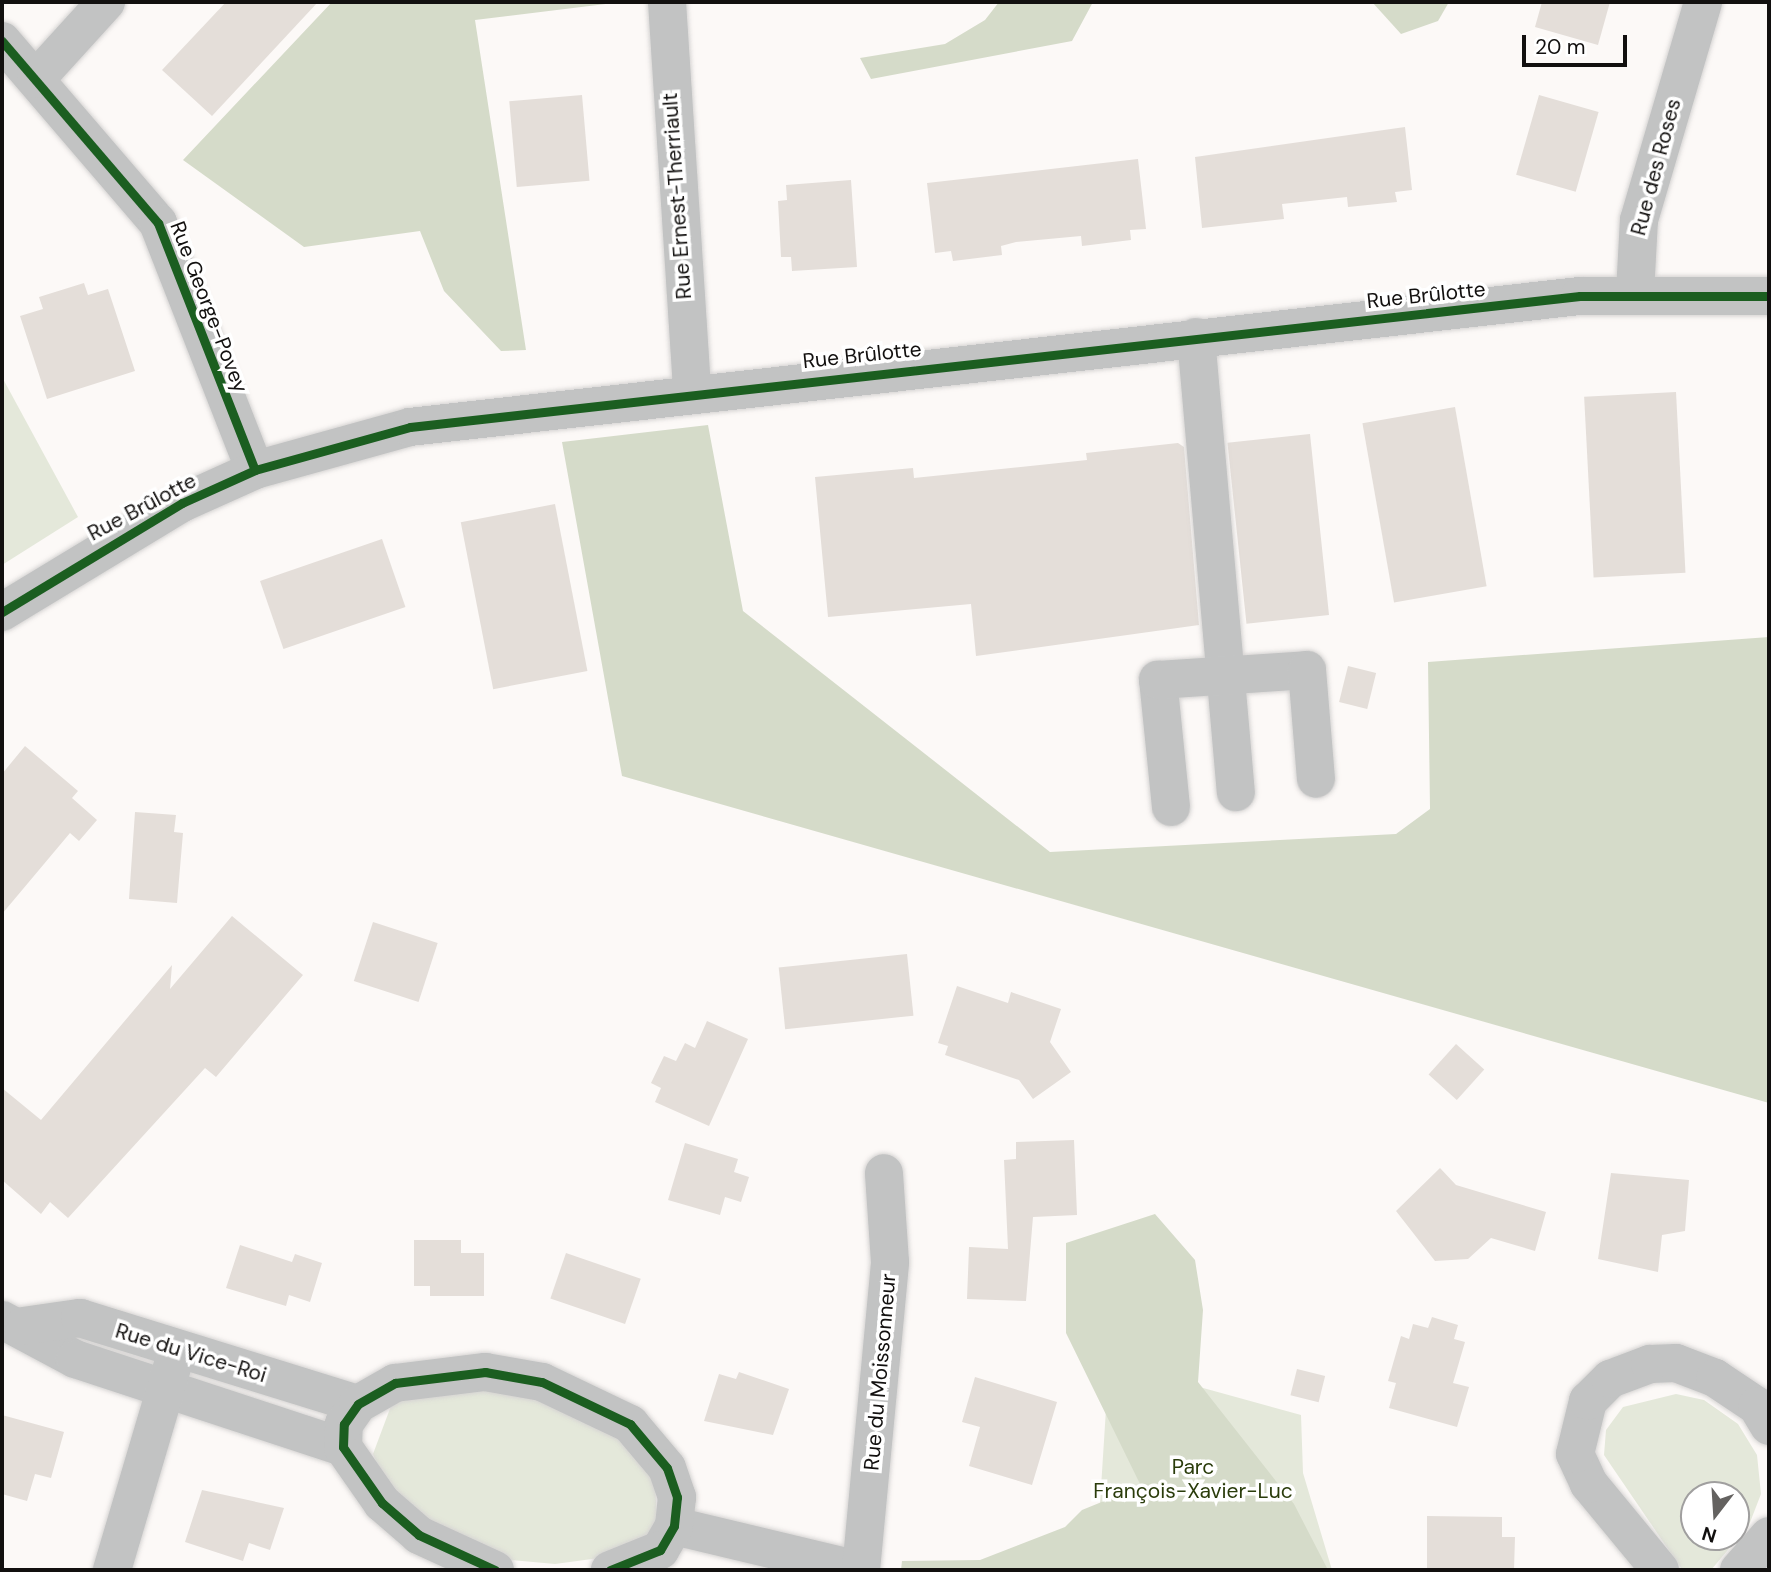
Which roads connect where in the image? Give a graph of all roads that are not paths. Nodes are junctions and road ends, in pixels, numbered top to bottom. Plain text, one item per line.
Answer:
1 (106, 2) edge
2 (667, 2) edge
3 (1703, 2) edge
4 (2, 41) edge
5 (36, 79) junction
6 (1634, 293) junction
7 (1769, 296) edge
8 (1196, 337) junction
9 (692, 391) junction
10 (255, 470) junction
11 (2, 612) edge
12 (1227, 676) junction
13 (1316, 779) dead end
14 (1236, 792) dead end
15 (1171, 807) dead end
16 (884, 1173) dead end
17 (12, 1323) edge
18 (178, 1349) junction
19 (166, 1389) junction
20 (358, 1404) junction
21 (1769, 1426) edge
22 (343, 1447) junction
23 (674, 1526) junction
24 (1769, 1536) edge
25 (112, 1570) edge
26 (495, 1570) edge
27 (610, 1570) edge
28 (860, 1570) edge
29 (1660, 1570) edge
30 (1739, 1570) edge

1 - 5 street
2 - 9 street, Rue Ernest-Therriault
3 - 6 street, Rue des Roses
4 - 5 street, Rue George-Povey
5 - 10 street, Rue George-Povey
6 - 7 street, Rue Brûlotte
6 - 8 street, Rue Brûlotte
8 - 9 street, Rue Brûlotte
8 - 12 street
9 - 10 street, Rue Brûlotte
10 - 11 street, Rue Brûlotte
12 - 13 street
12 - 14 street
12 - 15 street
16 - 28 street, Rue du Moissonneur
17 - 18 street, Rue du Vice-Roi
17 - 19 street, Rue du Vice-Roi
18 - 19 street
18 - 20 street, Rue du Vice-Roi
19 - 22 street, Rue du Vice-Roi
19 - 25 street
20 - 22 street
20 - 23 street
21 - 29 street
22 - 26 street
23 - 27 street
23 - 28 street
24 - 30 street

